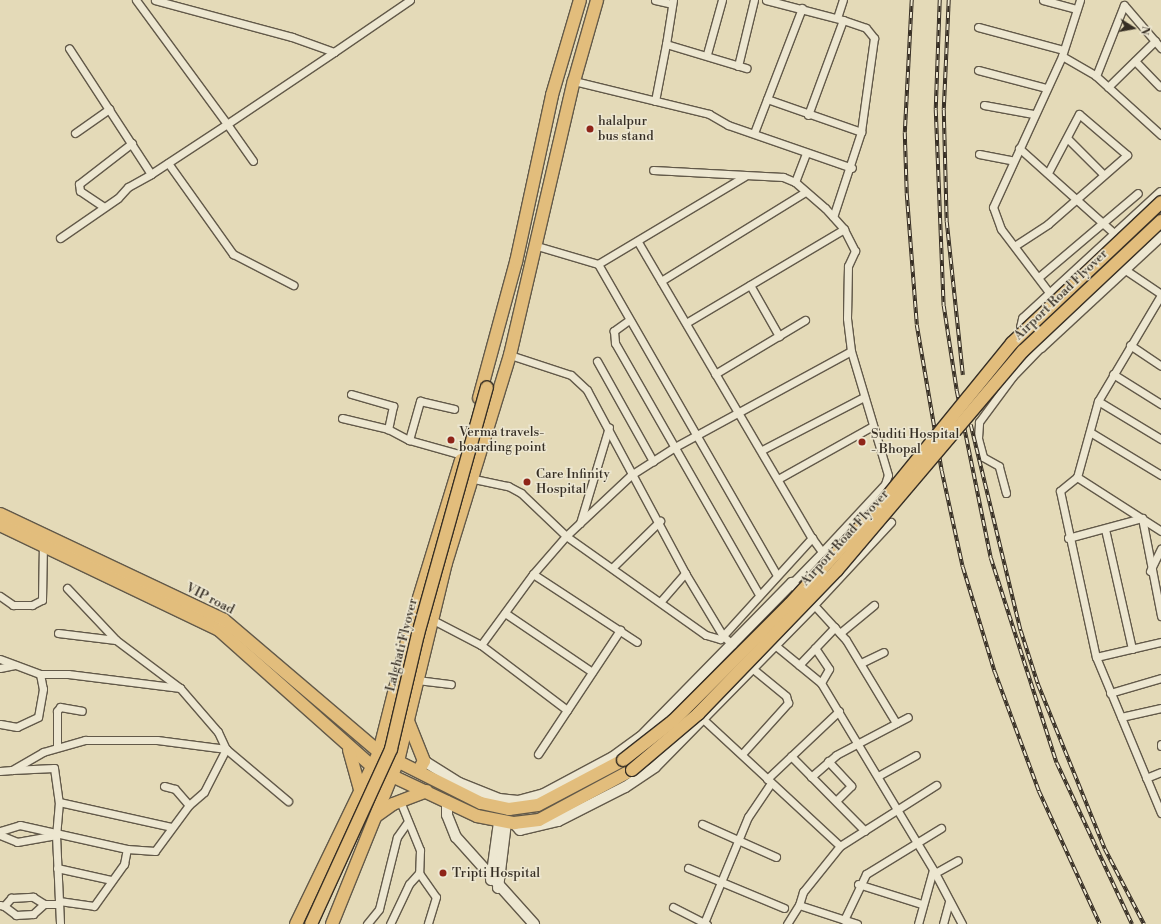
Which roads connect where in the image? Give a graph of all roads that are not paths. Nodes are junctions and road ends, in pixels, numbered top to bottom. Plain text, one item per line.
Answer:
1 (136, 0) edge
2 (155, 0) edge
3 (410, 0) edge
4 (580, 0) edge
5 (597, 0) edge
6 (655, 0) edge
7 (722, 0) edge
8 (754, 0) edge
9 (766, 0) edge
10 (843, 0) edge
11 (1043, 0) edge
12 (1080, 0) edge
13 (672, 2) edge
14 (802, 8) junction
15 (1077, 9) junction
16 (840, 19) junction
17 (978, 28) dead end
18 (1155, 41) junction
19 (666, 44) junction
20 (69, 48) dead end
21 (1161, 48) edge
22 (334, 52) junction
23 (1063, 53) junction
24 (707, 54) junction
25 (1135, 61) junction
26 (738, 66) junction
27 (746, 68) dead end
28 (978, 70) dead end
29 (1096, 76) junction
30 (574, 81) junction
31 (1160, 86) edge
32 (1108, 87) junction
33 (1046, 88) junction
34 (767, 99) junction
35 (655, 101) junction
36 (984, 106) dead end
37 (109, 109) junction
38 (1033, 114) junction
39 (808, 115) junction
40 (227, 124) junction
41 (861, 132) junction
42 (75, 133) dead end
43 (754, 133) junction
44 (1161, 135) edge
45 (1067, 138) junction
46 (132, 144) junction
47 (1019, 148) junction
48 (806, 154) junction
49 (979, 154) dead end
50 (1011, 160) junction
51 (253, 161) dead end
52 (168, 163) junction
53 (852, 168) junction
54 (653, 170) dead end
55 (1048, 171) junction
56 (1102, 173) junction
57 (152, 174) junction
58 (745, 176) junction
59 (795, 182) junction
60 (806, 192) junction
61 (1138, 193) dead end
62 (1161, 193) edge
63 (1077, 196) junction
64 (1161, 202) edge
65 (104, 208) junction
66 (834, 217) junction
67 (1103, 221) junction
68 (1161, 221) edge
69 (844, 229) junction
70 (1116, 234) junction
71 (1161, 236) edge
72 (60, 238) dead end
73 (638, 242) junction
74 (1016, 245) junction
75 (537, 246) junction
76 (598, 264) junction
77 (1124, 269) junction
78 (1040, 276) junction
79 (662, 281) junction
80 (292, 285) dead end
81 (750, 285) junction
82 (1161, 294) edge
83 (1051, 295) junction
84 (629, 320) junction
85 (804, 320) dead end
86 (686, 323) junction
87 (779, 336) junction
88 (1130, 345) junction
89 (1041, 347) junction
90 (851, 351) junction
91 (510, 355) junction
92 (598, 361) dead end
93 (490, 363) junction
94 (1161, 366) edge
95 (715, 374) junction
96 (1113, 374) junction
97 (350, 394) dead end
98 (862, 398) junction
99 (1098, 401) junction
100 (1161, 404) edge
101 (454, 409) dead end
102 (740, 411) junction
103 (342, 418) dead end
104 (609, 427) junction
105 (871, 427) junction
106 (388, 429) junction
107 (1090, 432) junction
108 (697, 435) junction
109 (1161, 439) edge
110 (409, 440) junction
111 (675, 447) junction
112 (762, 450) junction
113 (462, 455) junction
114 (653, 461) junction
115 (631, 475) junction
116 (1161, 475) edge
117 (1077, 477) junction
118 (474, 479) junction
119 (778, 480) junction
120 (1006, 493) dead end
121 (0, 514) edge
122 (1142, 518) junction
123 (660, 521) junction
124 (891, 522) dead end
125 (580, 524) junction
126 (0, 525) edge
127 (1105, 529) junction
128 (1161, 530) edge
129 (566, 536) junction
130 (812, 538) junction
131 (1068, 538) junction
132 (43, 545) junction
133 (1161, 548) edge
134 (822, 552) junction
135 (613, 567) junction
136 (1150, 571) junction
137 (685, 573) junction
138 (533, 574) junction
139 (777, 575) junction
140 (792, 583) junction
141 (67, 588) dead end
142 (758, 593) junction
143 (0, 596) edge
144 (661, 601) junction
145 (814, 605) junction
146 (874, 605) dead end
147 (505, 613) junction
148 (1161, 616) edge
149 (431, 619) junction
150 (835, 627) junction
151 (620, 630) junction
152 (58, 633) dead end
153 (840, 633) junction
154 (723, 636) junction
155 (116, 640) junction
156 (637, 642) dead end
157 (1161, 642) edge
158 (481, 645) junction
159 (733, 645) junction
160 (776, 646) junction
161 (815, 648) junction
162 (1132, 649) junction
163 (884, 652) dead end
164 (1096, 657) junction
165 (0, 659) edge
166 (861, 663) junction
167 (16, 665) junction
168 (799, 665) junction
169 (0, 668) edge
170 (754, 669) junction
171 (592, 672) junction
172 (40, 674) junction
173 (1161, 678) edge
174 (417, 680) junction
175 (821, 683) junction
176 (451, 684) dead end
177 (180, 688) junction
178 (1110, 692) junction
179 (393, 703) junction
180 (1161, 708) edge
181 (82, 710) dead end
182 (567, 710) junction
183 (839, 711) junction
184 (908, 717) dead end
185 (1121, 717) junction
186 (339, 719) junction
187 (704, 720) junction
188 (408, 721) junction
189 (896, 723) junction
190 (0, 724) edge
191 (859, 744) junction
192 (346, 746) junction
193 (57, 747) junction
194 (226, 749) junction
195 (379, 752) junction
196 (538, 754) dead end
197 (742, 754) junction
198 (916, 755) dead end
199 (791, 756) junction
200 (618, 760) junction
201 (398, 761) junction
202 (828, 761) junction
203 (422, 765) junction
204 (373, 767) junction
205 (12, 770) junction
206 (0, 771) edge
207 (1161, 772) edge
208 (391, 776) junction
209 (878, 776) junction
210 (811, 777) junction
211 (1146, 778) junction
212 (769, 781) junction
213 (164, 786) dead end
214 (936, 786) dead end
215 (427, 791) junction
216 (361, 793) junction
217 (288, 801) dead end
218 (400, 801) junction
219 (836, 801) junction
220 (59, 802) junction
221 (448, 802) junction
222 (189, 805) junction
223 (898, 811) junction
224 (1161, 812) edge
225 (376, 816) junction
226 (408, 821) junction
227 (506, 823) junction
228 (702, 824) dead end
229 (172, 826) junction
230 (941, 828) dead end
231 (0, 831) edge
232 (865, 831) junction
233 (0, 835) edge
234 (56, 835) junction
235 (740, 841) junction
236 (916, 843) junction
237 (840, 846) junction
238 (127, 849) junction
239 (776, 857) dead end
240 (958, 860) dead end
241 (57, 868) junction
242 (688, 868) dead end
243 (934, 871) junction
244 (419, 873) junction
245 (111, 880) junction
246 (491, 880) junction
247 (722, 882) junction
248 (858, 884) junction
249 (498, 888) junction
250 (59, 902) junction
251 (949, 902) junction
252 (44, 904) junction
253 (922, 904) junction
254 (799, 905) junction
255 (2, 906) edge
256 (673, 907) dead end
257 (784, 908) dead end
258 (844, 920) junction
259 (531, 923) edge
260 (60, 924) edge
261 (296, 924) edge
262 (311, 924) edge
263 (332, 924) edge
264 (367, 924) edge
265 (390, 924) edge
266 (428, 924) edge
267 (705, 924) edge
268 (786, 924) edge
269 (857, 924) edge
270 (918, 924) edge
271 (943, 924) edge
272 (962, 924) edge

1 - 40 street
2 - 22 street
3 - 22 street
4 - 93 main road
5 - 30 main road
6 - 13 street
7 - 24 street
8 - 26 street
9 - 14 street
10 - 16 street
11 - 15 street
12 - 15 street
13 - 19 street
14 - 16 street
14 - 34 street
15 - 23 street
16 - 39 street
16 - 41 street
17 - 23 street
18 - 21 street
18 - 25 street
18 - 29 street
19 - 24 street
19 - 35 street
20 - 37 street
22 - 40 street
23 - 29 street
23 - 33 street
24 - 26 street
25 - 31 street
25 - 32 street
26 - 27 street
28 - 33 street
29 - 32 street
30 - 35 street
30 - 75 main road
32 - 44 street
33 - 38 street
34 - 39 street
34 - 43 street
35 - 43 street
36 - 38 street
37 - 42 street
37 - 46 street
38 - 47 street
39 - 41 street
40 - 51 street
40 - 52 street
41 - 53 street
43 - 48 street
45 - 55 street
45 - 56 street
45 - 56 street
46 - 57 street
46 - 65 street
47 - 50 street
47 - 55 street
48 - 53 street
48 - 59 street
49 - 50 street
50 - 74 street
52 - 57 street
52 - 80 street
53 - 66 street
54 - 58 street
55 - 63 street
56 - 63 street
57 - 65 street
58 - 59 street
58 - 73 street
59 - 60 street
60 - 66 street
60 - 79 street
61 - 67 street
62 - 70 street
63 - 67 street
63 - 74 street
64 - 200 main road, Airport Road Flyover, bridge
65 - 72 street
66 - 69 street
67 - 70 street
67 - 78 street
68 - 227 main road, Airport Road Flyover, bridge
69 - 81 street
69 - 90 street
70 - 83 street
71 - 77 street
73 - 76 street
73 - 79 street
74 - 78 street
75 - 76 street
75 - 91 main road
76 - 84 street
77 - 82 street
77 - 89 street
78 - 83 street
79 - 86 street
81 - 86 street
81 - 87 street
82 - 88 street
83 - 89 street
84 - 108 street
84 - 111 street
85 - 87 street
86 - 95 street
87 - 95 street
88 - 94 street
88 - 96 street
89 - 120 street
90 - 98 street
90 - 102 street
91 - 104 street
91 - 118 main road
92 - 114 street
93 - 113 main road
93 - 262 main road, Lalghati Flyover, bridge
95 - 102 street
96 - 99 street
96 - 100 street
97 - 106 street
98 - 105 street
98 - 112 street
99 - 107 street
99 - 109 street
101 - 110 street
102 - 108 street
102 - 112 street
103 - 106 street
104 - 115 street
104 - 125 street
105 - 119 street
105 - 134 street
106 - 110 street
107 - 116 street
107 - 117 street
108 - 111 street
108 - 139 street
110 - 113 street
111 - 114 street
111 - 142 street
112 - 119 street
113 - 179 main road
114 - 115 street
115 - 123 street
115 - 125 street
117 - 122 street
117 - 131 street
118 - 129 street
118 - 149 main road
119 - 130 street
121 - 186 main road, VIP road
122 - 127 street
122 - 128 street
122 - 136 street
123 - 135 street
123 - 137 street
124 - 145 street
125 - 129 street
126 - 132 main road, VIP road
127 - 131 street
127 - 162 street
129 - 135 street
129 - 138 street
130 - 134 street
130 - 139 street
131 - 164 street
132 - 143 street
132 - 192 main road, VIP road
133 - 136 street
134 - 140 street
135 - 144 street
136 - 148 street
137 - 144 street
137 - 154 street
138 - 147 street
138 - 151 street
139 - 142 street
140 - 145 street
140 - 159 street
141 - 155 street
142 - 154 street
144 - 154 street
145 - 150 street
145 - 160 street
146 - 153 street
147 - 158 street
147 - 171 street
149 - 158 street
149 - 174 main road
150 - 153 street
150 - 161 street
151 - 156 street
151 - 171 street
152 - 155 street
153 - 166 street
154 - 159 street
155 - 177 street
157 - 162 street
158 - 182 street
159 - 200 street
160 - 168 street
160 - 170 street
161 - 168 street
161 - 175 street
162 - 164 street
163 - 166 street
164 - 178 street
165 - 167 street
166 - 189 street
167 - 169 street
167 - 172 street
168 - 175 street
170 - 187 street
170 - 197 street
171 - 182 street
172 - 177 street
172 - 190 street
173 - 178 street
174 - 176 street
174 - 188 main road
175 - 183 street
177 - 194 street
178 - 185 street
179 - 186 main road
179 - 195 main road
180 - 185 street
181 - 193 street
182 - 196 street
183 - 191 street
183 - 199 street
184 - 189 street
185 - 211 street
186 - 195 main road, VIP road
187 - 197 street
187 - 227 street
188 - 201 main road
188 - 203 main road
189 - 191 street
191 - 202 street
191 - 209 street
192 - 204 main road, VIP road
192 - 216 main road
193 - 194 street
193 - 205 street
194 - 217 street
194 - 222 street
195 - 201 main road, VIP road
195 - 204 main road
197 - 212 street
198 - 209 street
199 - 210 street
199 - 212 street
200 - 203 main road, Airport Road Flyover
201 - 203 main road, VIP road
201 - 208 main road
202 - 210 street
202 - 219 street
204 - 208 main road, VIP road
204 - 216 main road
205 - 206 street
205 - 220 street
207 - 211 street
208 - 215 main road, VIP road
208 - 225 main road
209 - 223 street
210 - 219 street
211 - 224 street
212 - 235 street
212 - 237 street
213 - 222 street
214 - 223 street
215 - 218 main road
215 - 221 main road, VIP road
216 - 261 main road
218 - 225 main road
218 - 226 street
219 - 232 street
220 - 229 street
220 - 234 street
221 - 227 main road, VIP road
221 - 246 street
222 - 229 street
223 - 232 street
223 - 236 street
225 - 263 main road
226 - 244 street
226 - 264 street
227 - 246 street
227 - 249 street
228 - 235 street
229 - 238 street
230 - 236 street
231 - 234 street
232 - 237 street
233 - 234 street
234 - 238 street
234 - 241 street
235 - 239 street
235 - 247 street
236 - 243 street
236 - 248 street
237 - 254 street
238 - 245 street
240 - 243 street
241 - 245 street
241 - 250 street
242 - 247 street
243 - 251 street
243 - 253 street
244 - 265 street
244 - 266 street
245 - 250 street
246 - 249 street
247 - 257 street
247 - 267 street
248 - 253 street
248 - 258 street
249 - 259 street
250 - 252 street
250 - 260 street
251 - 271 street
251 - 272 street
252 - 255 street
252 - 255 street
253 - 270 street
254 - 258 street
254 - 268 street
256 - 267 street
258 - 269 street

